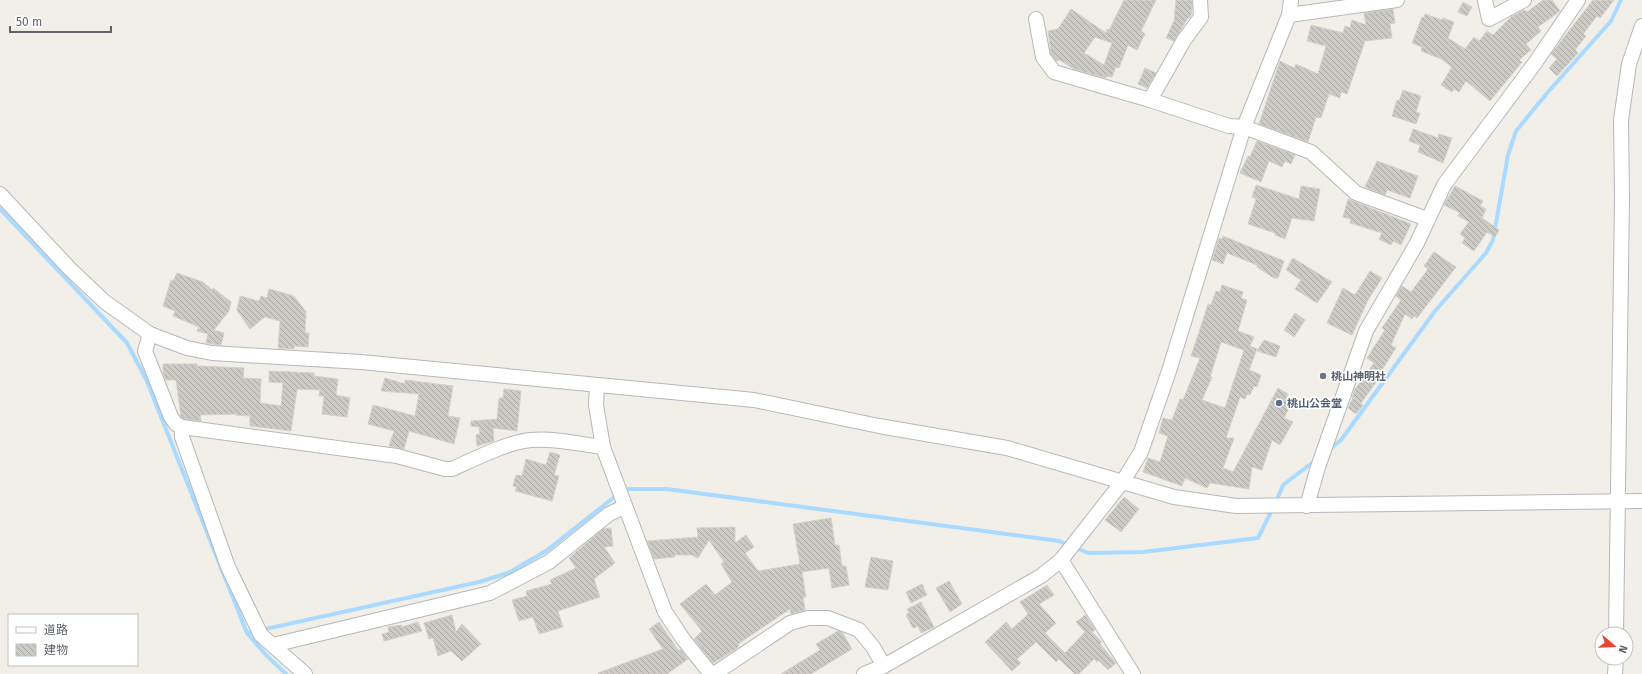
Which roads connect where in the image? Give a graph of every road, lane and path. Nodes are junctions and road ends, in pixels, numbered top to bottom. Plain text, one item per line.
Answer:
1 (1200, 0) edge
2 (1291, 0) edge
3 (1397, 0) edge
4 (1485, 0) edge
5 (1524, 0) edge
6 (1578, 0) edge
7 (1289, 15) junction
8 (1036, 19) dead end
9 (1642, 26) edge
10 (1150, 100) junction
11 (1244, 127) junction
12 (0, 194) edge
13 (1427, 219) junction
14 (150, 334) junction
15 (597, 386) junction
16 (182, 427) junction
17 (603, 446) junction
18 (1124, 481) junction
19 (1616, 501) junction
20 (1642, 501) edge
21 (1307, 506) junction
22 (624, 507) junction
23 (1061, 560) junction
24 (1616, 626) edge
25 (272, 645) junction
26 (884, 666) junction
27 (305, 674) edge
28 (711, 674) edge
29 (714, 674) edge
30 (864, 674) edge
31 (1132, 674) edge

1 - 10 street
2 - 7 street
3 - 7 street
4 - 5 street
6 - 13 street
7 - 11 street
8 - 10 street
9 - 19 street
10 - 11 street
11 - 13 street
11 - 18 street
12 - 14 street
13 - 21 street
14 - 15 street
14 - 16 street
15 - 17 street
15 - 18 street
16 - 17 street
16 - 25 street
17 - 22 street
18 - 21 street
18 - 23 street
19 - 20 street
19 - 21 street
19 - 24 street
22 - 25 street
22 - 28 street
23 - 26 street
23 - 31 street
25 - 27 street
26 - 29 street
26 - 30 street

